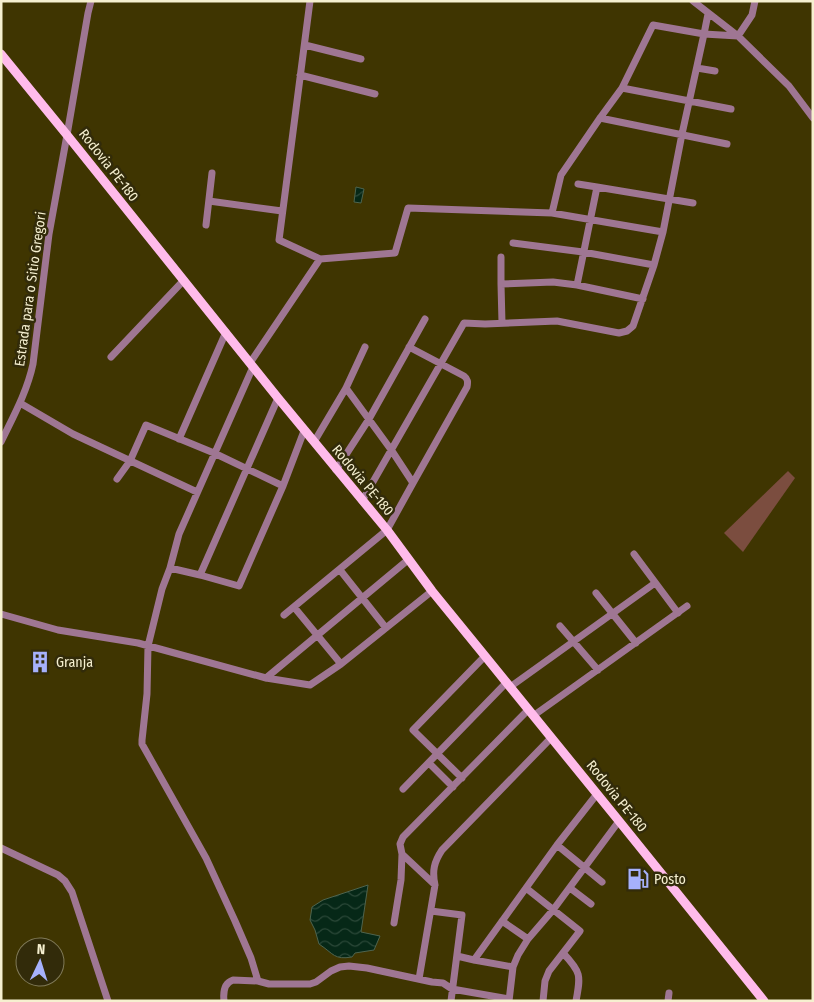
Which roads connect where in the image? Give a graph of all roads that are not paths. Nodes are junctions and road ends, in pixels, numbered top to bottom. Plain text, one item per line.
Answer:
1 (91, 1) edge
2 (310, 1) edge
3 (693, 1) edge
4 (754, 1) edge
5 (708, 14) junction
6 (704, 34) junction
7 (738, 36) junction
8 (305, 45) junction
9 (1, 54) edge
10 (361, 59) dead end
11 (697, 68) junction
12 (715, 71) dead end
13 (300, 76) junction
14 (622, 88) junction
15 (374, 94) dead end
16 (690, 101) junction
17 (731, 109) dead end
18 (600, 118) junction
19 (813, 118) edge
20 (67, 134) junction
21 (682, 134) junction
22 (728, 144) dead end
23 (212, 173) dead end
24 (578, 184) dead end
25 (597, 187) junction
26 (670, 199) junction
27 (209, 201) junction
28 (693, 203) dead end
29 (282, 211) junction
30 (552, 212) junction
31 (590, 220) junction
32 (206, 225) dead end
33 (664, 232) junction
34 (513, 243) dead end
35 (583, 252) junction
36 (501, 258) dead end
37 (320, 259) junction
38 (654, 265) junction
39 (184, 280) junction
40 (501, 284) junction
41 (576, 285) junction
42 (643, 299) junction
43 (425, 319) dead end
44 (502, 323) junction
45 (226, 332) junction
46 (410, 346) junction
47 (365, 347) dead end
48 (111, 357) dead end
49 (441, 364) junction
50 (251, 365) junction
51 (346, 388) junction
52 (278, 398) junction
53 (20, 403) junction
54 (368, 419) junction
55 (304, 431) junction
56 (179, 439) junction
57 (1, 442) edge
58 (314, 442) junction
59 (392, 451) junction
60 (214, 453) junction
61 (130, 461) junction
62 (246, 468) junction
63 (336, 470) junction
64 (117, 479) dead end
65 (413, 483) junction
66 (283, 486) junction
67 (197, 492) junction
68 (362, 501) junction
69 (387, 530) junction
70 (634, 554) dead end
71 (409, 559) junction
72 (170, 568) junction
73 (340, 570) junction
74 (200, 575) junction
75 (655, 583) junction
76 (432, 591) junction
77 (596, 593) dead end
78 (363, 598) junction
79 (688, 606) dead end
80 (294, 607) junction
81 (678, 613) junction
82 (1, 614) edge
83 (612, 614) junction
84 (284, 615) dead end
85 (560, 626) dead end
86 (386, 628) junction
87 (318, 636) junction
88 (573, 642) junction
89 (636, 643) junction
90 (148, 646) junction
91 (485, 656) junction
92 (341, 664) junction
93 (598, 670) junction
94 (266, 678) junction
95 (508, 685) junction
96 (530, 713) junction
97 (551, 738) junction
98 (438, 754) junction
99 (429, 763) junction
100 (462, 778) junction
101 (453, 787) junction
102 (403, 789) dead end
103 (597, 794) junction
104 (619, 821) junction
105 (557, 845) junction
106 (1, 848) edge
107 (402, 854) junction
108 (584, 868) junction
109 (602, 882) dead end
110 (435, 885) junction
111 (526, 888) junction
112 (570, 888) junction
113 (591, 904) dead end
114 (553, 910) junction
115 (431, 911) junction
116 (502, 921) junction
117 (394, 923) dead end
118 (528, 940) junction
119 (563, 952) junction
120 (457, 956) junction
121 (474, 960) junction
122 (513, 967) junction
123 (419, 978) junction
124 (258, 981) junction
125 (452, 989) junction
126 (509, 1000) edge
127 (108, 1001) edge
128 (224, 1001) edge
129 (451, 1001) edge
130 (543, 1001) edge
131 (576, 1001) edge
132 (764, 1001) edge

1 - 20 street, Estrada para o Sitio Gregori
2 - 8 street
3 - 5 street
4 - 7 street
5 - 6 street
5 - 7 street
6 - 7 street
6 - 11 street
6 - 14 street
7 - 19 street
8 - 10 street
8 - 13 street
9 - 20 main road, Rodovia PE-180
11 - 12 street
11 - 16 street
13 - 15 street
13 - 29 street
14 - 16 street
14 - 18 street
16 - 17 street
16 - 21 street
18 - 21 street
18 - 30 street
20 - 39 main road, Rodovia PE-180
20 - 53 street, Estrada para o Sitio Gregori
21 - 22 street
21 - 26 street
23 - 27 street
24 - 25 street
25 - 26 street
25 - 31 street
26 - 28 street
26 - 33 street
27 - 29 street
27 - 32 street
29 - 37 street
30 - 31 street
30 - 37 street
31 - 33 street
31 - 35 street
33 - 38 street
34 - 35 street
35 - 38 street
35 - 41 street
36 - 40 street
37 - 50 street
38 - 42 street
39 - 45 main road, Rodovia PE-180
39 - 48 street
40 - 41 street
40 - 44 street
41 - 42 street
42 - 44 street
43 - 46 street
44 - 49 street
45 - 50 main road, Rodovia PE-180
45 - 56 street
46 - 49 street
46 - 54 street
47 - 51 street
49 - 59 street
49 - 65 street
50 - 52 main road, Rodovia PE-180
50 - 60 street
51 - 54 street
51 - 58 street
52 - 55 main road, Rodovia PE-180
52 - 62 street
53 - 57 street, Estrada para o Sitio Gregori
53 - 61 street
54 - 59 street
54 - 63 street
55 - 58 main road, Rodovia PE-180
55 - 66 street
56 - 60 street
56 - 61 street
58 - 63 main road, Rodovia PE-180
59 - 65 street
59 - 68 street
60 - 62 street
60 - 67 street
61 - 64 street
61 - 67 street
62 - 66 street
62 - 74 street
63 - 68 main road, Rodovia PE-180
65 - 69 street
66 - 74 street
67 - 72 street
68 - 69 main road, Rodovia PE-180
69 - 71 main road, Rodovia PE-180
69 - 73 street
70 - 75 street
71 - 76 main road, Rodovia PE-180
71 - 78 street
72 - 74 street
72 - 90 street
73 - 78 street
73 - 80 street
75 - 81 street
75 - 83 street
76 - 86 street
76 - 91 main road, Rodovia PE-180
77 - 83 street
78 - 86 street
78 - 87 street
79 - 81 street
80 - 84 street
80 - 87 street
81 - 89 street
82 - 90 street
83 - 88 street
83 - 89 street
85 - 88 street
86 - 92 street
87 - 92 street
87 - 94 street
88 - 93 street
88 - 95 street
89 - 93 street
90 - 94 street
90 - 124 street
91 - 95 main road, Rodovia PE-180
91 - 98 street
92 - 94 street
93 - 96 street
95 - 96 main road, Rodovia PE-180
95 - 98 street
96 - 97 main road, Rodovia PE-180
96 - 100 street
97 - 103 main road, Rodovia PE-180
97 - 110 street
98 - 99 street
98 - 100 street
99 - 101 street
99 - 102 street
100 - 101 street
101 - 107 street
103 - 104 main road, Rodovia PE-180
103 - 105 street
104 - 108 street
104 - 132 main road, Rodovia PE-180
105 - 108 street
105 - 111 street
106 - 127 street
107 - 110 street
107 - 117 street
108 - 109 street
108 - 112 street
110 - 115 street
111 - 114 street
111 - 116 street
112 - 113 street
112 - 114 street
114 - 118 street
114 - 119 street
115 - 120 street
115 - 123 street
116 - 118 street
116 - 121 street
118 - 122 street
119 - 130 street
119 - 131 street
120 - 121 street
120 - 125 street
121 - 122 street
122 - 126 street
123 - 124 street
123 - 125 street
124 - 128 street
125 - 126 street
125 - 129 street

